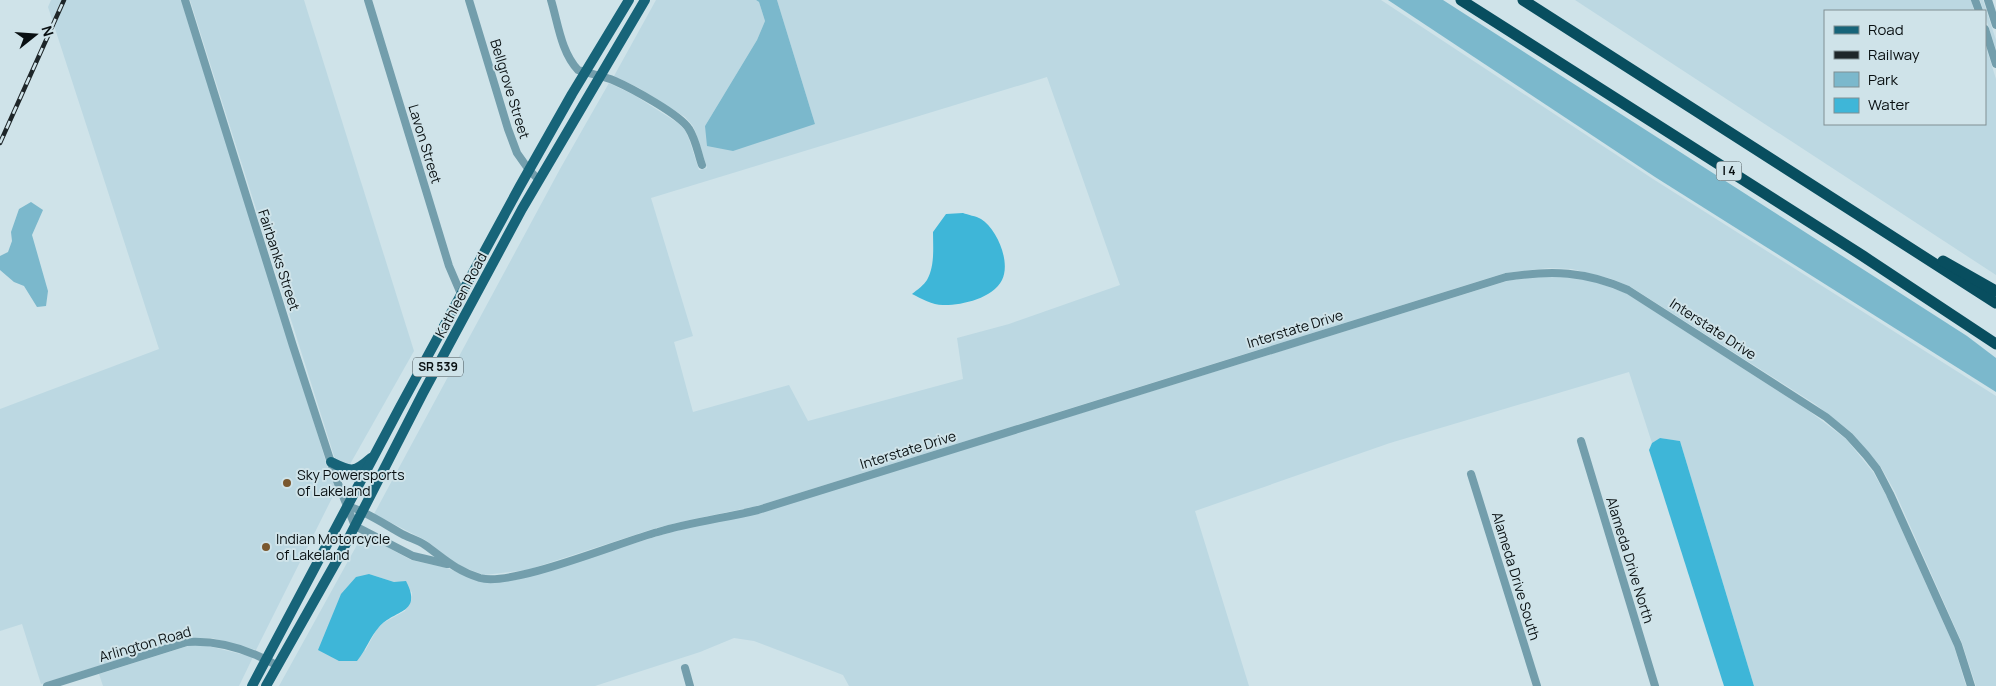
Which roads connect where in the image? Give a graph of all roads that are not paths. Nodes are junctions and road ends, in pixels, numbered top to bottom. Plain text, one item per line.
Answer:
1 (185, 0) edge
2 (368, 0) edge
3 (469, 0) edge
4 (551, 0) edge
5 (629, 0) edge
6 (645, 0) edge
7 (1461, 0) edge
8 (1523, 0) edge
9 (1988, 0) edge
10 (1996, 25) edge
11 (1986, 32) edge
12 (1996, 64) edge
13 (586, 73) junction
14 (599, 76) junction
15 (702, 166) dead end
16 (529, 170) junction
17 (539, 180) junction
18 (1866, 220) junction
19 (1996, 291) edge
20 (461, 294) junction
21 (1996, 303) edge
22 (1996, 344) edge
23 (1581, 441) dead end
24 (376, 454) junction
25 (331, 462) junction
26 (1471, 474) dead end
27 (348, 506) junction
28 (363, 511) junction
29 (355, 526) junction
30 (449, 565) junction
31 (266, 659) junction
32 (278, 666) junction
33 (685, 668) dead end
34 (47, 686) edge
35 (252, 686) edge
36 (266, 686) edge
37 (690, 686) edge
38 (1537, 686) edge
39 (1656, 686) edge
40 (1971, 686) edge

1 - 25 street, Fairbanks Street
2 - 20 street, Lavon Street
3 - 16 street, Bellgrove Street
4 - 13 street
5 - 13 main road, Kathleen Road / SR 539
6 - 14 main road, Kathleen Road / SR 539
7 - 22 highway, I 4
8 - 18 highway, I 4
9 - 10 street
11 - 12 street
13 - 14 street
13 - 16 main road, Kathleen Road / SR 539
14 - 15 street
14 - 17 main road, Kathleen Road / SR 539
16 - 17 street, Bellgrove Street
16 - 20 main road, Kathleen Road / SR 539
17 - 28 main road, Kathleen Road / SR 539
18 - 19 highway
18 - 21 highway, I 4
20 - 24 main road, Kathleen Road / SR 539
23 - 39 street, Alameda Drive North
24 - 25 main road
24 - 27 main road, Kathleen Road / SR 539
25 - 27 street, Fairbanks Street
26 - 38 street, Alameda Drive South
27 - 28 street, Interstate Drive
27 - 29 street, Fairbanks Street
27 - 31 main road, Kathleen Road / SR 539
28 - 29 main road, Kathleen Road / SR 539
28 - 30 street, Interstate Drive
29 - 30 street, Interstate Drive
29 - 32 main road, Kathleen Road / SR 539
30 - 40 street, Interstate Drive
31 - 32 street, Arlington Road
31 - 34 street, Arlington Road
31 - 35 main road, Kathleen Road / SR 539
32 - 36 main road, Kathleen Road / SR 539
33 - 37 street

